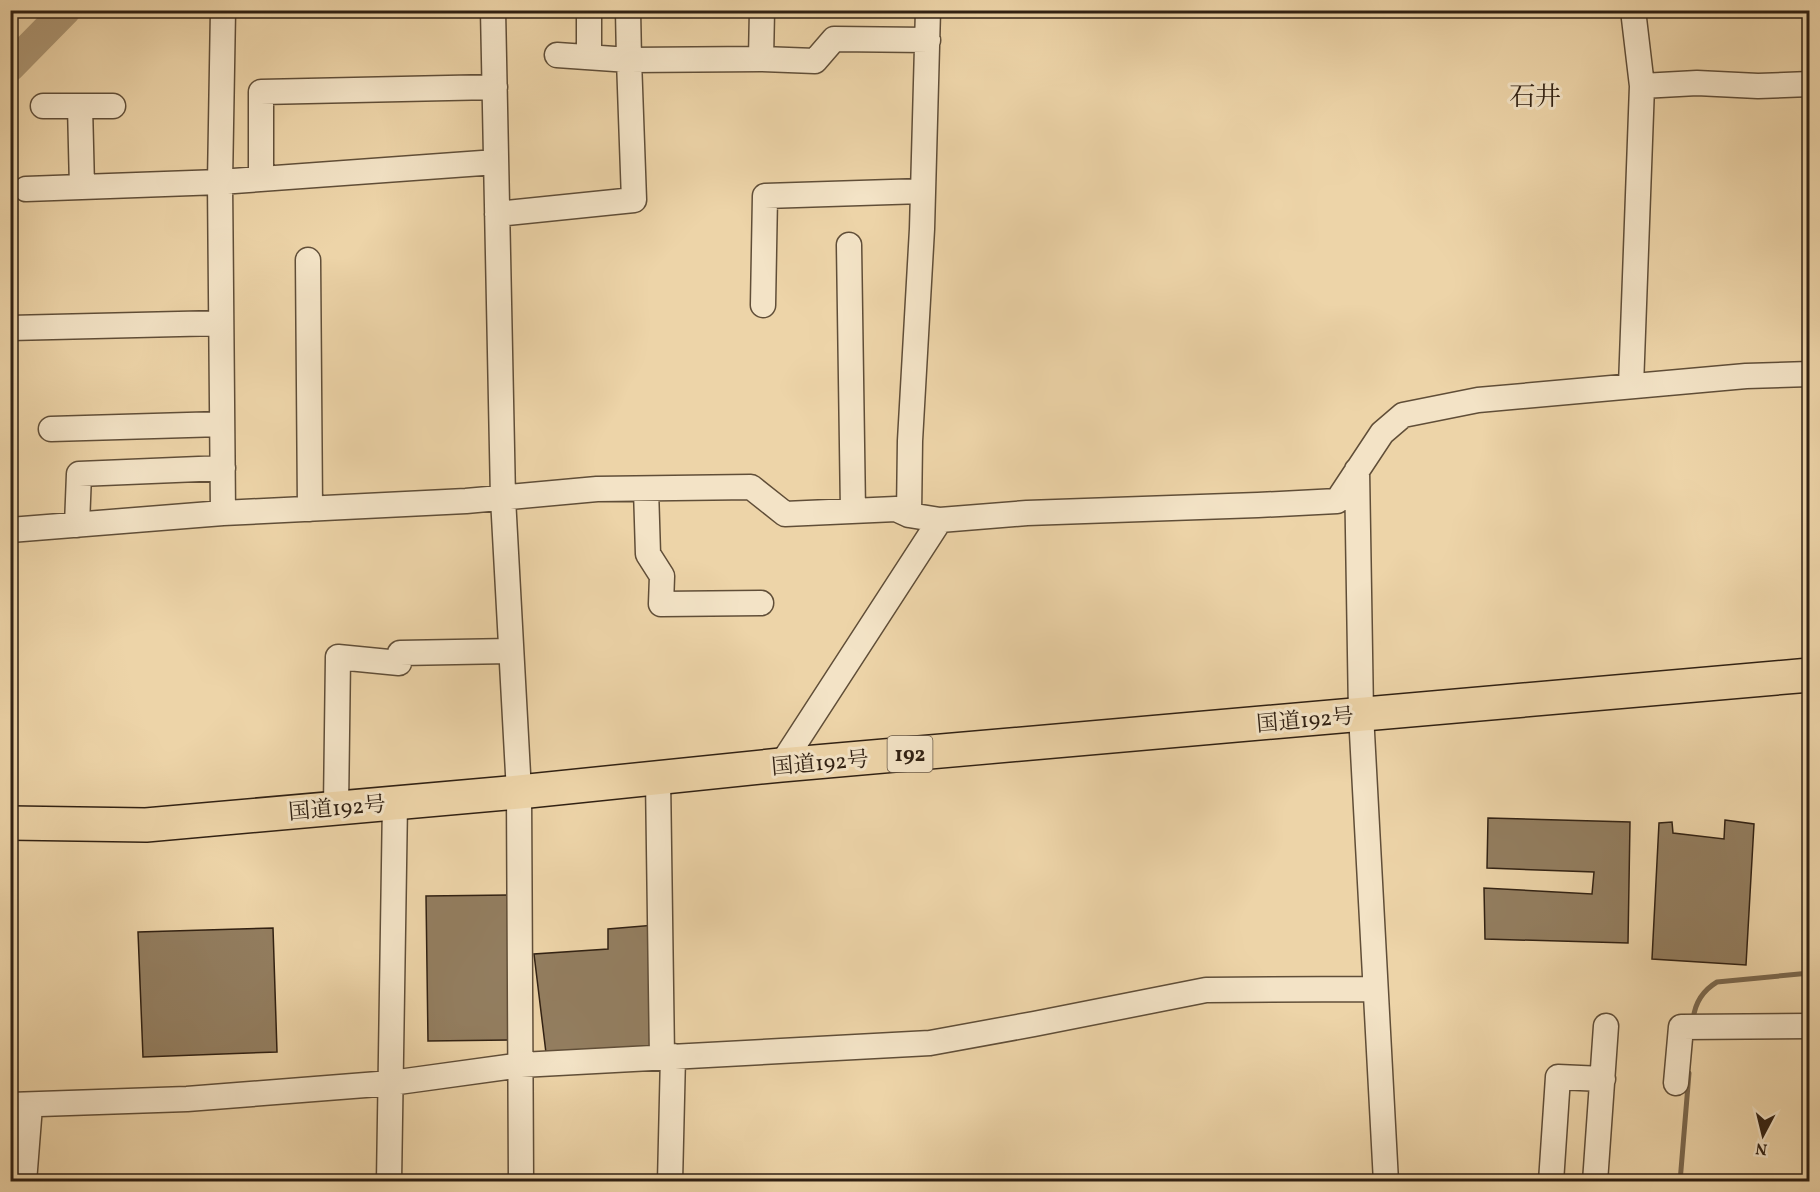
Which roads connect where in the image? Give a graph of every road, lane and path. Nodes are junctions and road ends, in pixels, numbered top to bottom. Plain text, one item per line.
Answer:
1 (223, 10) edge
2 (494, 10) edge
3 (589, 10) edge
4 (628, 10) edge
5 (762, 10) edge
6 (928, 10) edge
7 (1633, 10) edge
8 (928, 40) junction
9 (557, 55) dead end
10 (589, 57) junction
11 (761, 59) junction
12 (629, 60) junction
13 (1809, 84) edge
14 (1642, 86) junction
15 (495, 87) junction
16 (43, 106) dead end
17 (80, 106) junction
18 (113, 106) dead end
19 (496, 162) junction
20 (261, 178) junction
21 (220, 182) junction
22 (82, 187) junction
23 (26, 189) dead end
24 (923, 191) junction
25 (497, 214) junction
26 (849, 245) dead end
27 (308, 260) dead end
28 (764, 305) dead end
29 (221, 323) junction
30 (10, 328) edge
31 (1809, 375) edge
32 (1631, 386) junction
33 (222, 424) junction
34 (51, 429) dead end
35 (223, 468) junction
36 (1357, 470) junction
37 (646, 489) junction
38 (503, 498) junction
39 (310, 509) junction
40 (853, 511) junction
41 (223, 513) junction
42 (909, 515) junction
43 (940, 520) junction
44 (77, 525) junction
45 (10, 530) edge
46 (761, 603) dead end
47 (511, 651) junction
48 (1809, 675) edge
49 (1361, 714) junction
50 (781, 765) junction
51 (658, 778) junction
52 (519, 792) junction
53 (395, 802) junction
54 (336, 807) junction
55 (10, 824) edge
56 (1374, 988) junction
57 (1606, 1026) dead end
58 (1809, 1026) edge
59 (668, 1056) junction
60 (521, 1065) junction
61 (1603, 1079) junction
62 (392, 1083) junction
63 (1676, 1083) dead end
64 (20, 1105) edge
65 (24, 1182) edge
66 (389, 1182) edge
67 (521, 1182) edge
68 (669, 1182) edge
69 (1386, 1182) edge
70 (1551, 1182) edge
71 (1595, 1182) edge

1 - 21 street
2 - 15 street
3 - 10 street
4 - 12 street
5 - 11 street
6 - 8 street
7 - 14 street
8 - 11 street
8 - 24 street
9 - 10 street
10 - 12 street
11 - 12 street
12 - 25 street
13 - 14 street
14 - 32 street
15 - 19 street
15 - 20 street
16 - 17 street
17 - 18 street
17 - 22 street
19 - 20 street
19 - 25 street
20 - 21 street
21 - 22 street
21 - 29 street
22 - 23 street
24 - 28 street
24 - 42 street
25 - 38 street
26 - 40 street
27 - 39 street
29 - 30 street
29 - 33 street
31 - 32 street
32 - 36 street
33 - 34 street
33 - 35 street
35 - 41 street
35 - 44 street
36 - 43 street
36 - 49 street
37 - 38 street
37 - 40 street
37 - 46 street
38 - 39 street
38 - 47 street
39 - 41 street
40 - 42 street
41 - 44 street
42 - 43 street
43 - 50 street
44 - 45 street
47 - 52 street
47 - 54 street
48 - 49 highway, 国道192号 / 192
49 - 50 highway, 国道192号 / 192
49 - 56 street
50 - 51 highway, 国道192号 / 192
51 - 52 highway, 国道192号 / 192
51 - 59 street
52 - 53 highway, 国道192号 / 192
52 - 60 street
53 - 54 highway, 国道192号 / 192
53 - 62 street
54 - 55 highway, 国道192号 / 192
56 - 59 street
56 - 69 street
57 - 61 street
58 - 63 street
59 - 60 street
59 - 68 street
60 - 62 street
60 - 67 street
61 - 70 street
61 - 71 street
62 - 64 street
62 - 66 street
64 - 65 street

